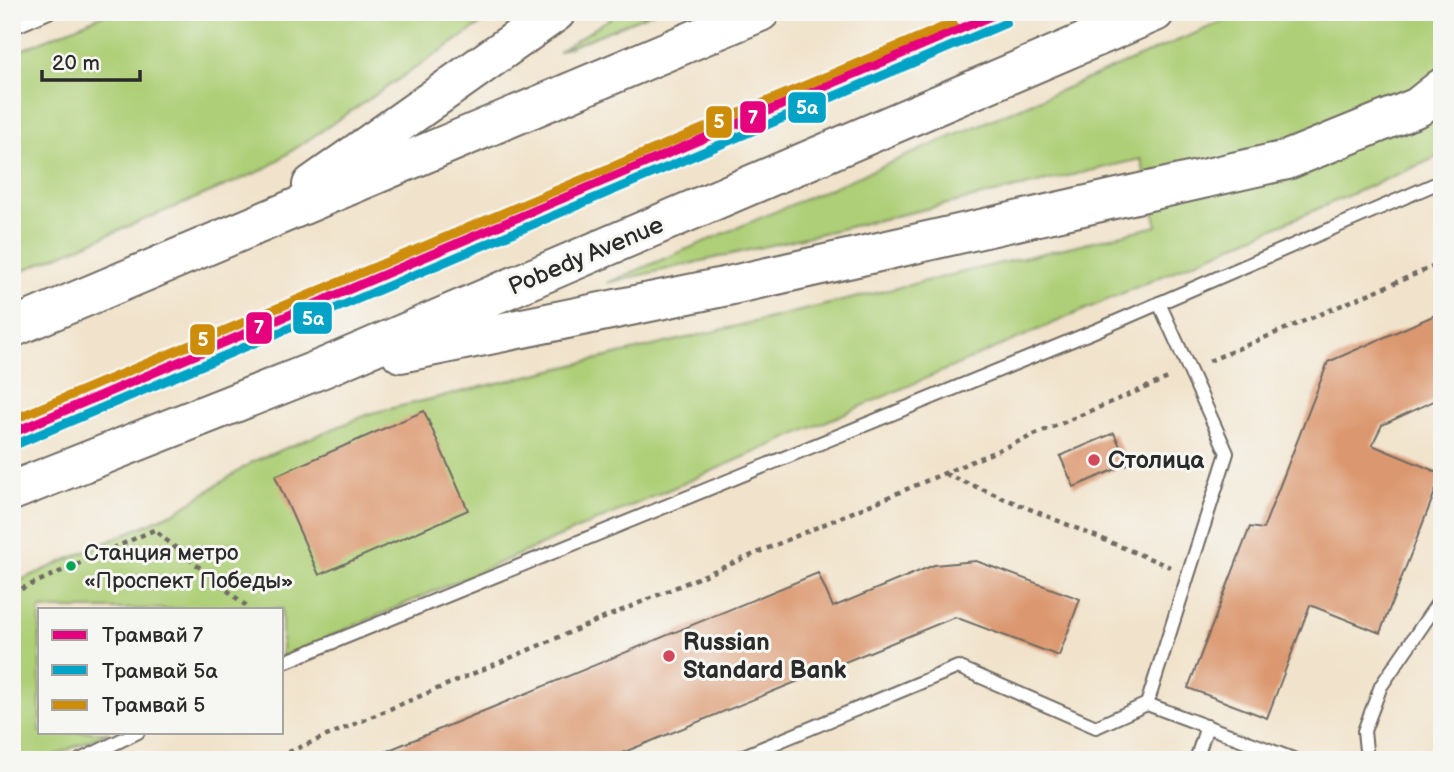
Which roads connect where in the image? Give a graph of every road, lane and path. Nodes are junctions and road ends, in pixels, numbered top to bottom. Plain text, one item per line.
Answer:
1 (49, 12) edge
2 (555, 12) edge
3 (760, 12) edge
4 (1155, 12) edge
5 (12, 28) edge
6 (1442, 88) edge
7 (1442, 181) edge
8 (250, 229) junction
9 (1442, 262) edge
10 (1158, 303) junction
11 (12, 328) edge
12 (323, 368) junction
13 (1189, 370) junction
14 (944, 474) junction
15 (12, 491) edge
16 (1189, 574) junction
17 (12, 593) edge
18 (1442, 597) edge
19 (249, 608) edge
20 (284, 662) edge
21 (1147, 704) junction
22 (1207, 726) junction
23 (134, 734) edge
24 (80, 760) edge
25 (270, 760) edge
26 (734, 760) edge
27 (1196, 760) edge
28 (1296, 760) edge
29 (1367, 760) edge

1 - 5 lane
2 - 8 main road
3 - 8 main road
4 - 12 main road, Pobedy Avenue
6 - 12 main road
7 - 10 lane
8 - 11 main road
9 - 13 path
10 - 13 lane
10 - 20 lane
12 - 15 main road, Pobedy Avenue
13 - 14 path
13 - 16 lane
14 - 16 path
14 - 25 path
16 - 21 lane
17 - 19 path
18 - 29 lane
21 - 22 lane
21 - 26 lane
22 - 27 lane
22 - 28 lane
23 - 24 lane

